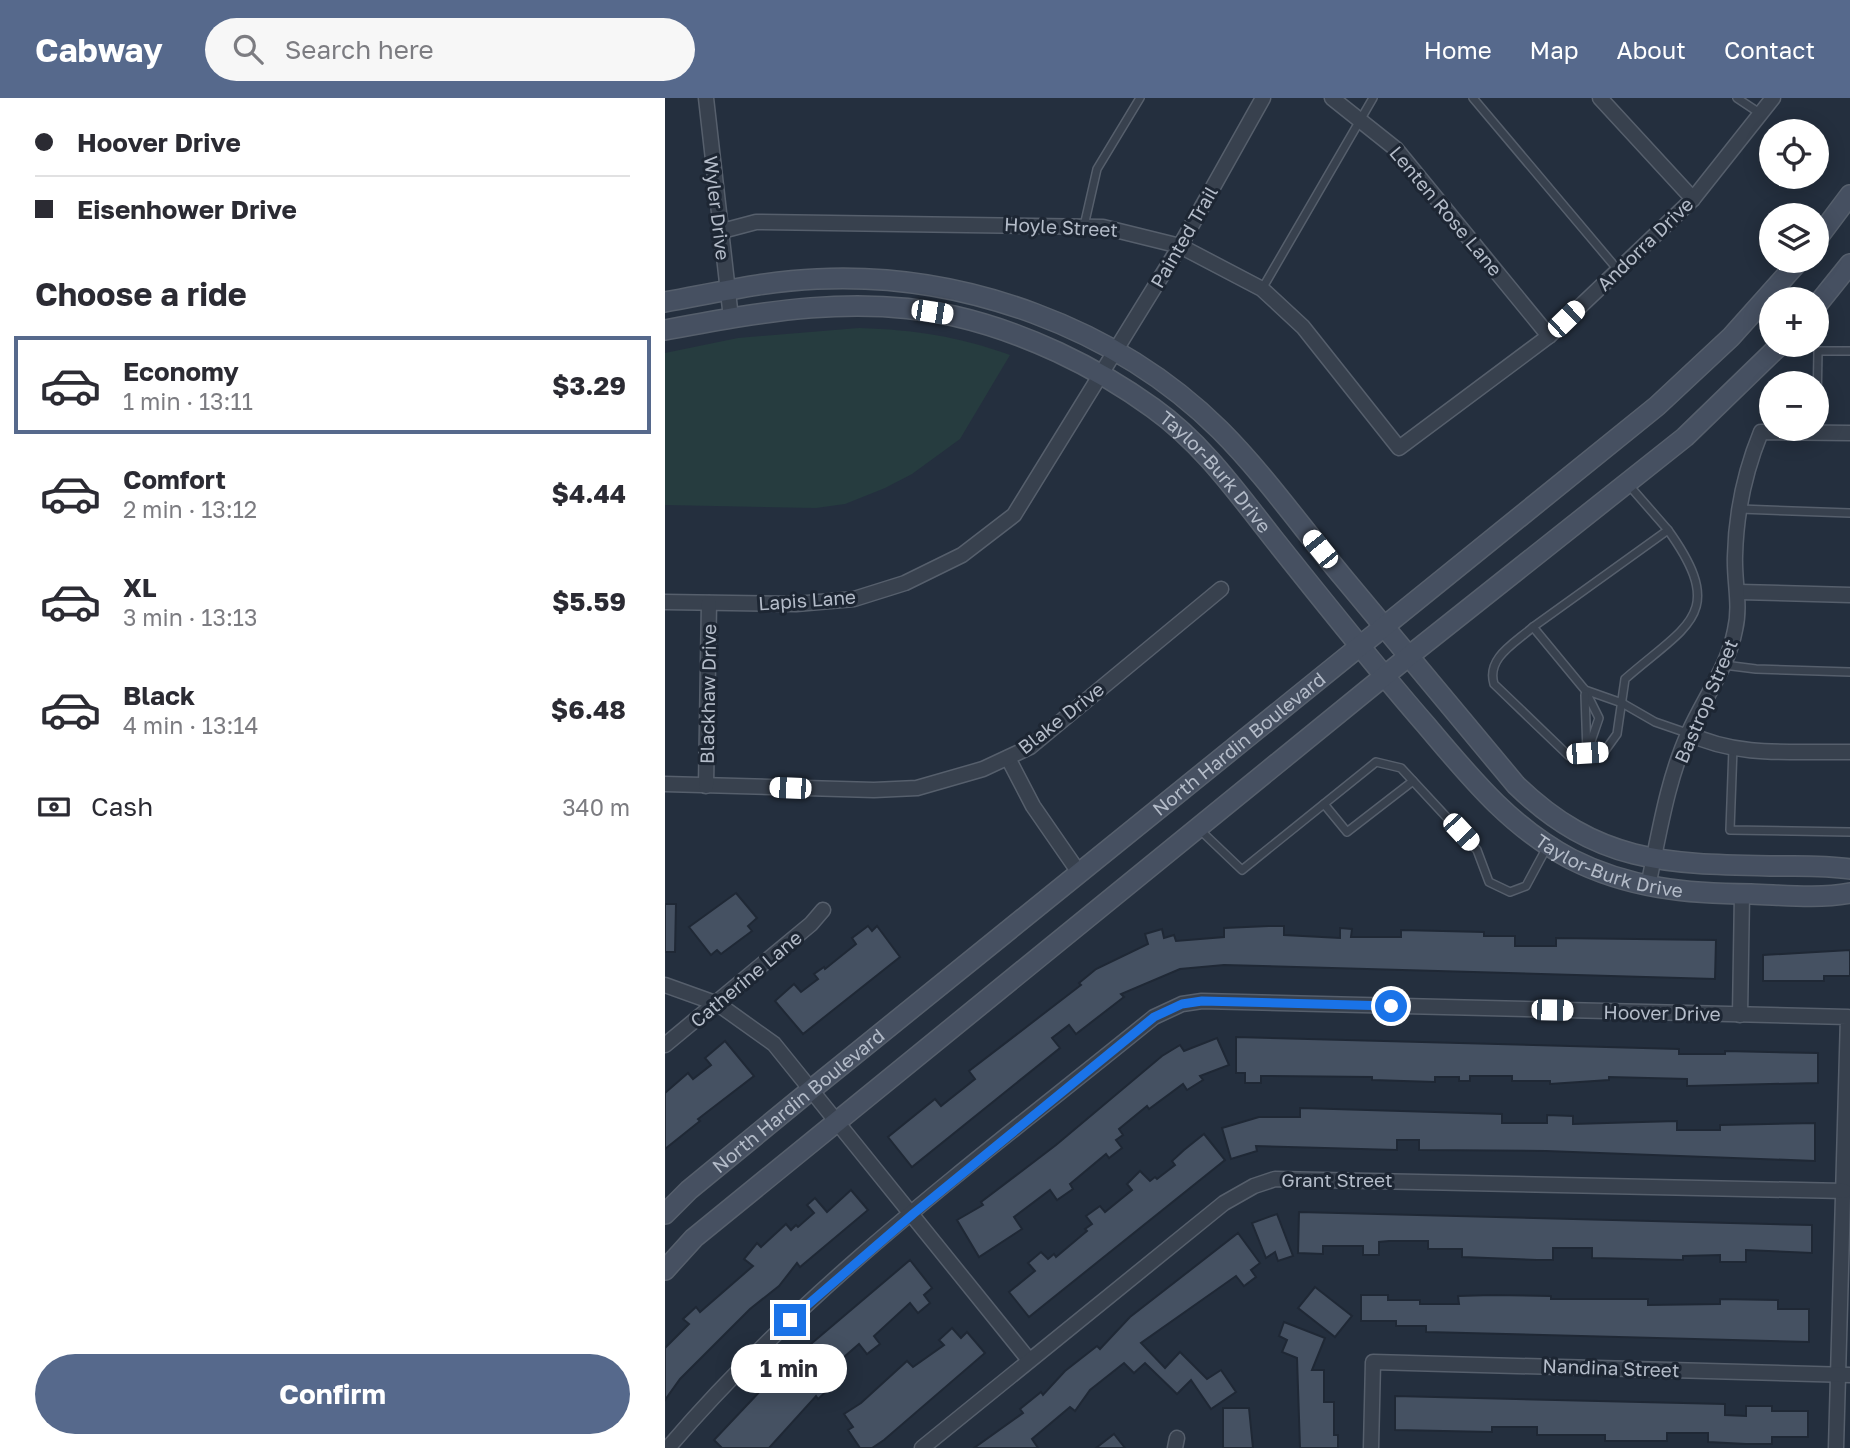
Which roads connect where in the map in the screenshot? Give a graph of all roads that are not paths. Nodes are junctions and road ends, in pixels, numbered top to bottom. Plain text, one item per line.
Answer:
1 (706, 98) edge
2 (1140, 98) edge
3 (1263, 98) edge
4 (1332, 98) edge
5 (1373, 98) edge
6 (1473, 98) edge
7 (1599, 98) edge
8 (1737, 98) edge
9 (1773, 98) edge
10 (1761, 114) junction
11 (1360, 120) junction
12 (1850, 195) edge
13 (1693, 199) junction
14 (1829, 223) edge
15 (1084, 226) junction
16 (722, 232) junction
17 (1180, 246) junction
18 (1850, 264) edge
19 (1618, 270) junction
20 (1788, 273) edge
21 (1262, 289) junction
22 (1829, 290) edge
23 (726, 291) junction
24 (665, 302) edge
25 (730, 318) junction
26 (665, 330) edge
27 (1549, 336) junction
28 (1850, 351) edge
29 (1116, 352) junction
30 (1768, 357) edge
31 (1818, 371) edge
32 (1101, 375) junction
33 (1829, 432) edge
34 (1850, 433) edge
35 (1759, 439) edge
36 (1399, 449) joint
37 (1627, 483) junction
38 (1740, 509) junction
39 (1850, 513) edge
40 (1668, 530) junction
41 (1221, 589) dead end
42 (1739, 593) junction
43 (1850, 595) edge
44 (665, 602) edge
45 (709, 603) junction
46 (1384, 627) junction
47 (1533, 628) junction
48 (1361, 646) junction
49 (1409, 656) junction
50 (1724, 665) junction
51 (1850, 672) edge
52 (1384, 677) junction
53 (1585, 690) junction
54 (1622, 703) junction
55 (1688, 733) junction
56 (1733, 748) junction
57 (1850, 752) edge
58 (1587, 753) junction
59 (1008, 758) junction
60 (1413, 781) junction
61 (665, 785) edge
62 (706, 786) junction
63 (1324, 804) junction
64 (1199, 829) junction
65 (1850, 832) edge
66 (1548, 846) junction
67 (1654, 859) junction
68 (1850, 869) edge
69 (1080, 874) junction
70 (1648, 886) junction
71 (1850, 893) edge
72 (1742, 894) junction
73 (823, 910) dead end
74 (665, 985) edge
75 (718, 1004) junction
76 (1740, 1015) junction
77 (665, 1045) edge
78 (812, 1089) junction
79 (838, 1121) junction
80 (1844, 1191) junction
81 (665, 1214) edge
82 (913, 1214) junction
83 (665, 1270) edge
84 (1029, 1360) junction
85 (1844, 1374) edge
86 (668, 1448) edge
87 (922, 1448) edge
88 (1371, 1448) edge
89 (1836, 1448) edge

1 - 16 street, Wyler Drive
2 - 15 lane
3 - 17 street, Painted Trail
4 - 11 street, Lenten Rose Lane
5 - 11 lane
6 - 19 lane
7 - 13 street
8 - 10 lane
9 - 10 street, Andorra Drive
10 - 13 street, Andorra Drive
11 - 21 lane
11 - 27 street, Lenten Rose Lane
12 - 14 main road
13 - 19 street, Andorra Drive
15 - 16 street, Hoyle Street
15 - 17 street, Hoyle Street
16 - 23 street, Wyler Drive
17 - 21 street, Hoyle Street
17 - 29 street, Painted Trail
18 - 22 main road
19 - 27 street, Andorra Drive
20 - 46 main road, North Hardin Boulevard
21 - 36 street, Hoyle Street
23 - 24 main road, Taylor-Burk Drive
23 - 25 street, Wyler Drive
23 - 29 main road, Taylor-Burk Drive
25 - 26 main road, Taylor-Burk Drive
25 - 32 main road, Taylor-Burk Drive
27 - 36 street, Andorra Drive
28 - 31 lane
29 - 32 street, Painted Trail
29 - 46 main road, Taylor-Burk Drive
30 - 37 main road, North Hardin Boulevard
32 - 45 street, Lapis Lane
32 - 48 main road, Taylor-Burk Drive
33 - 34 street
35 - 38 street, Bastrop Street
37 - 40 lane
37 - 49 main road, North Hardin Boulevard
38 - 39 lane
38 - 42 street, Bastrop Street
40 - 47 lane
40 - 54 lane
41 - 59 street, Blake Drive
42 - 43 street
42 - 50 street, Bastrop Street
44 - 45 street, Lapis Lane
45 - 62 street, Blackhaw Drive
46 - 48 main road, North Hardin Boulevard
46 - 49 main road, Taylor-Burk Drive
47 - 53 lane
47 - 58 lane
48 - 52 main road, Taylor-Burk Drive
48 - 69 main road, North Hardin Boulevard
49 - 52 main road, North Hardin Boulevard
49 - 67 main road, Taylor-Burk Drive
50 - 51 lane
50 - 55 street, Bastrop Street
52 - 64 main road, North Hardin Boulevard
52 - 66 main road, Taylor-Burk Drive
53 - 54 lane
53 - 58 lane
54 - 55 lane
54 - 58 lane
55 - 56 street
55 - 67 street, Bastrop Street
56 - 57 street
56 - 65 lane
59 - 62 street, Blake Drive
59 - 69 street
60 - 63 lane
60 - 63 lane
60 - 66 lane
61 - 62 street, Blake Drive
63 - 64 lane
64 - 79 main road, North Hardin Boulevard
66 - 70 main road, Taylor-Burk Drive
67 - 68 main road, Taylor-Burk Drive
67 - 70 street, Bastrop Street
69 - 78 main road, North Hardin Boulevard
70 - 72 main road, Taylor-Burk Drive
71 - 72 main road, Taylor-Burk Drive
72 - 76 street
73 - 75 street, Catherine Lane
74 - 75 street
75 - 77 street, Catherine Lane
75 - 78 street
76 - 80 street, Hoover Drive
76 - 82 street, Hoover Drive
78 - 79 street
78 - 81 main road, North Hardin Boulevard
79 - 82 street
79 - 83 main road, North Hardin Boulevard
80 - 84 street, Grant Street
80 - 85 street
82 - 84 street
82 - 86 street
84 - 87 street, Grant Street
85 - 88 street, Nandina Street
85 - 89 street

